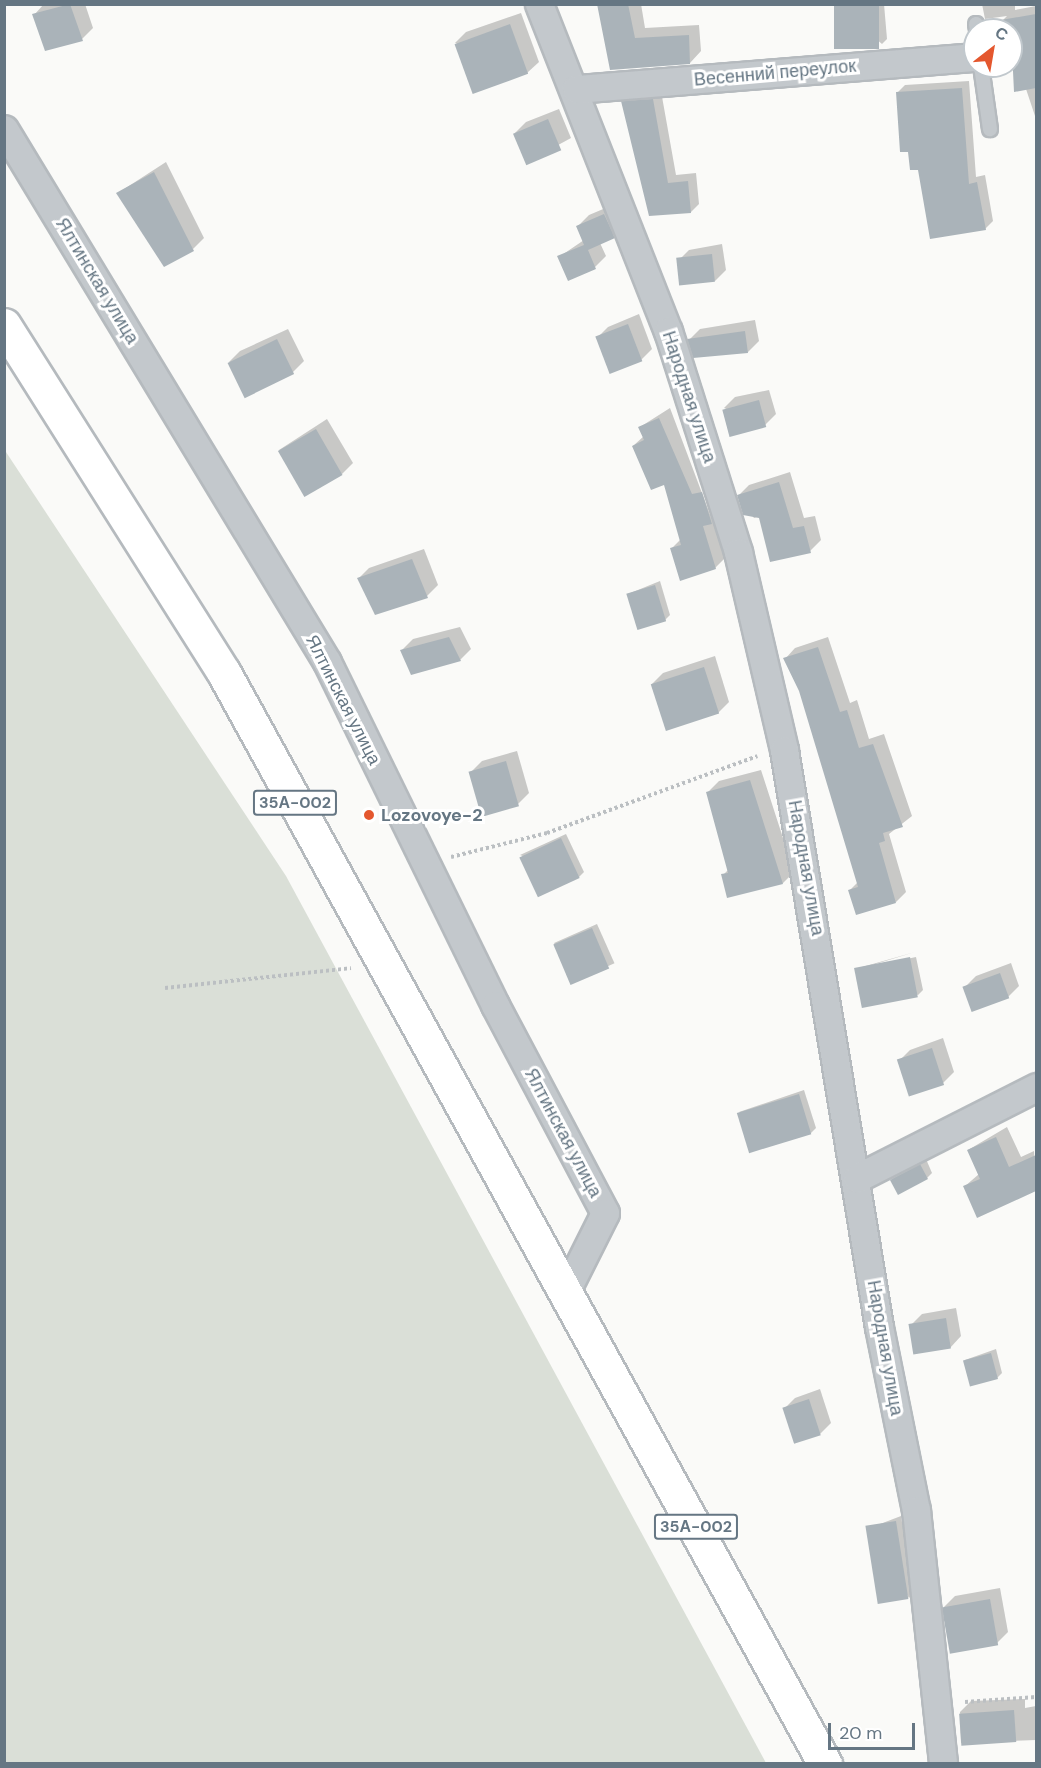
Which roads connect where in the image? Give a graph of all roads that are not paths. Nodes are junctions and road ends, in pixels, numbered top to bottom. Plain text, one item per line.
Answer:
1 (539, 4) edge
2 (963, 58) edge
3 (983, 78) edge
4 (576, 89) junction
5 (4, 129) edge
6 (990, 129) dead end
7 (4, 325) edge
8 (1036, 1087) edge
9 (857, 1178) junction
10 (566, 1291) junction
11 (825, 1764) edge
12 (943, 1764) edge

1 - 4 street, Народная улица
2 - 4 street, Весенний переулок
3 - 6 lane
4 - 9 street, Народная улица
5 - 10 street, Ялтинская улица
7 - 10 main road, 35А-002
8 - 9 street
9 - 12 street, Народная улица
10 - 11 main road, 35А-002

